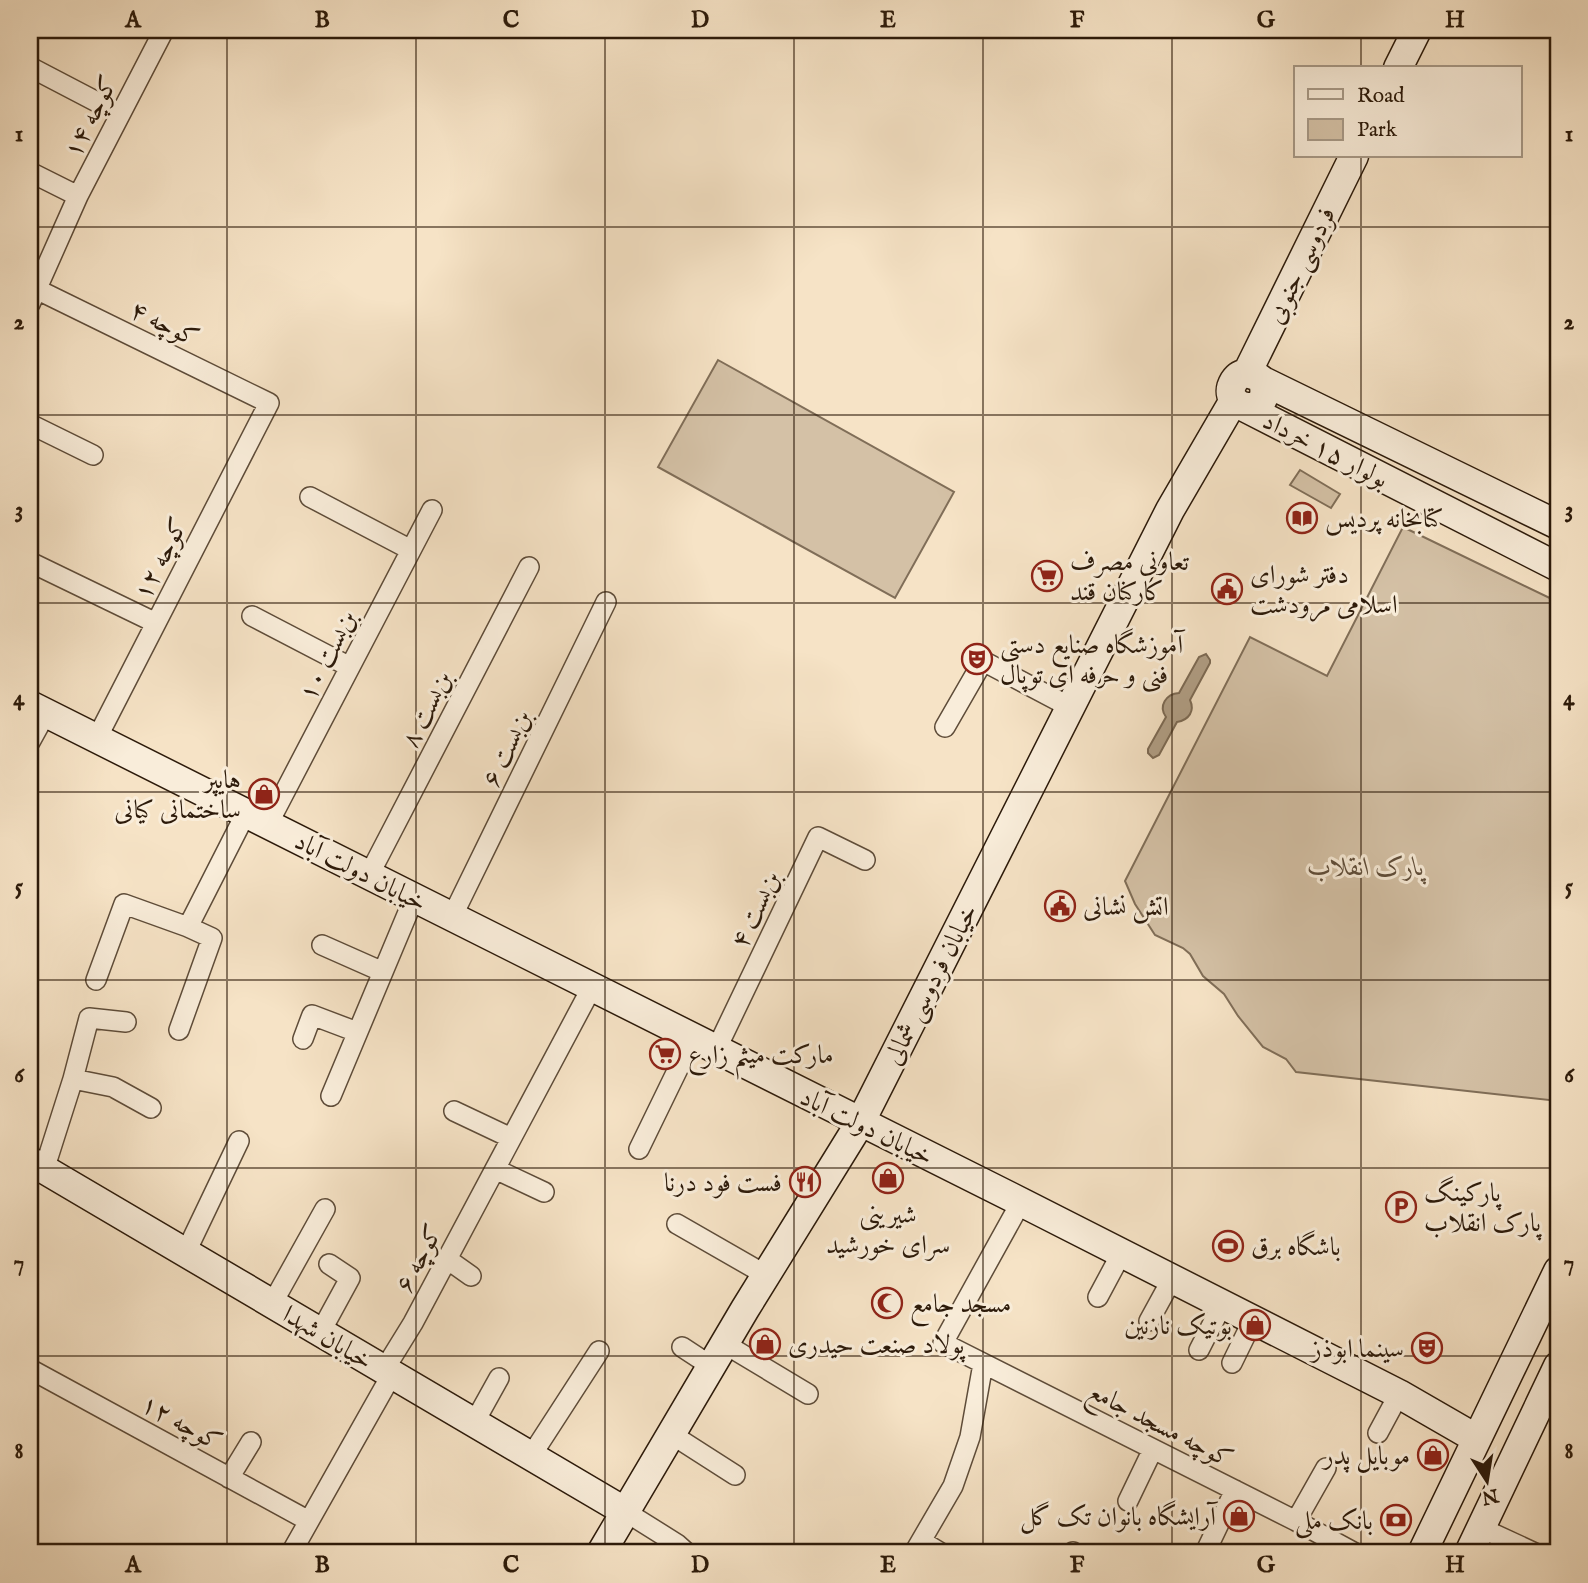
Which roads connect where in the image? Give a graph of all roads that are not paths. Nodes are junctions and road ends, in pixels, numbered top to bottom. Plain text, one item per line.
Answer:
1 (164, 30) edge
2 (1417, 30) edge
3 (1399, 66) edge
4 (30, 68) edge
5 (120, 114) junction
6 (1353, 158) edge
7 (30, 172) edge
8 (78, 196) junction
9 (32, 293) edge
10 (1255, 377) junction
11 (269, 403) joint
12 (1239, 404) junction
13 (30, 424) edge
14 (93, 455) dead end
15 (310, 498) dead end
16 (432, 510) dead end
17 (1558, 525) edge
18 (411, 550) junction
19 (30, 562) edge
20 (528, 567) dead end
21 (1558, 567) edge
22 (606, 602) dead end
23 (252, 616) dead end
24 (156, 623) junction
25 (350, 667) junction
26 (1070, 707) junction
27 (38, 709) edge
28 (945, 727) dead end
29 (97, 738) junction
30 (30, 743) edge
31 (257, 819) junction
32 (865, 860) dead end
33 (369, 875) junction
34 (414, 898) junction
35 (452, 917) junction
36 (188, 927) junction
37 (322, 945) dead end
38 (383, 972) junction
39 (96, 980) dead end
40 (592, 987) junction
41 (126, 1022) dead end
42 (179, 1030) dead end
43 (357, 1032) junction
44 (303, 1039) dead end
45 (704, 1044) junction
46 (73, 1079) junction
47 (331, 1096) dead end
48 (151, 1108) dead end
49 (454, 1111) dead end
50 (860, 1123) junction
51 (511, 1138) junction
52 (239, 1141) dead end
53 (639, 1149) dead end
54 (37, 1166) edge
55 (495, 1169) junction
56 (544, 1192) dead end
57 (1021, 1202) junction
58 (325, 1209) dead end
59 (677, 1224) dead end
60 (186, 1254) junction
61 (1121, 1254) junction
62 (447, 1259) junction
63 (329, 1264) dead end
64 (1558, 1271) edge
65 (766, 1275) junction
66 (471, 1276) dead end
67 (1172, 1279) junction
68 (1098, 1297) dead end
69 (272, 1304) junction
70 (1222, 1305) junction
71 (1253, 1320) junction
72 (1149, 1321) dead end
73 (320, 1333) junction
74 (682, 1347) dead end
75 (1199, 1350) dead end
76 (599, 1351) dead end
77 (718, 1355) junction
78 (1232, 1363) dead end
79 (983, 1364) junction
80 (1558, 1366) edge
81 (30, 1369) edge
82 (388, 1372) junction
83 (499, 1378) dead end
84 (808, 1394) dead end
85 (1399, 1394) junction
86 (1551, 1398) edge
87 (474, 1423) junction
88 (1378, 1433) dead end
89 (671, 1434) junction
90 (1477, 1439) junction
91 (251, 1442) dead end
92 (1153, 1449) junction
93 (531, 1456) junction
94 (1326, 1468) dead end
95 (735, 1475) dead end
96 (229, 1478) junction
97 (1235, 1490) junction
98 (1128, 1501) dead end
99 (626, 1512) junction
100 (309, 1521) junction
101 (1296, 1521) junction
102 (1481, 1528) junction
103 (918, 1547) edge
104 (292, 1553) edge
105 (601, 1553) edge
106 (687, 1553) edge
107 (941, 1553) edge
108 (1205, 1553) edge
109 (1355, 1553) edge
110 (1422, 1553) edge
111 (1469, 1553) edge
112 (1535, 1553) edge

1 - 5 street, کوچه ۱۴
2 - 3 street
4 - 5 street
5 - 8 street, کوچه ۱۴
6 - 10 street, فردوسی جنوبی
7 - 8 street
8 - 9 street, کوچه ۱۴
9 - 11 street, کوچه ۴
10 - 12 street, فردوسی جنوبی
10 - 17 street, بولوار ۱۵ خرداد
11 - 24 street, کوچه ۱۲
12 - 21 street, بولوار ۱۵ خرداد
12 - 26 street, خیابان فردوسی شمالی
13 - 14 street
15 - 18 street
16 - 18 street, بن‌بست ۱۰
18 - 25 street, بن‌بست ۱۰
19 - 24 street
20 - 33 street, بن‌بست ۸
22 - 35 street, بن‌بست ۶
23 - 25 street
24 - 29 street, کوچه ۱۲
25 - 31 street, بن‌بست ۱۰
26 - 28 street
26 - 50 street, خیابان فردوسی شمالی
27 - 29 street, خیابان دولت آباد
27 - 30 street
29 - 31 street, خیابان دولت آباد
31 - 33 street, خیابان دولت آباد
31 - 36 street, بن‌بست ۱۰
32 - 45 street, بن‌بست ۴
33 - 34 street, خیابان دولت آباد
34 - 35 street, خیابان دولت آباد
34 - 38 street
35 - 40 street, خیابان دولت آباد
36 - 39 street
36 - 42 street
37 - 38 street
38 - 43 street
40 - 45 street, خیابان دولت آباد
40 - 51 street, کوچه ۶
41 - 46 street
43 - 44 street
43 - 47 street
45 - 50 street, خیابان دولت آباد
45 - 53 street
46 - 48 street
46 - 54 street
49 - 51 street
50 - 57 street, خیابان دولت آباد
50 - 65 street, خیابان فردوسی شمالی
51 - 55 street, کوچه ۶
52 - 60 street
54 - 60 street, خیابان شهدا
55 - 56 street
55 - 62 street, کوچه ۶
57 - 61 street, خیابان دولت آباد
57 - 79 street, کوچه مسجد جامع
58 - 69 street
59 - 65 street
60 - 69 street, خیابان شهدا
61 - 67 street, خیابان دولت آباد
61 - 68 street
62 - 66 street
62 - 82 street, کوچه ۶
63 - 73 street
64 - 90 street
65 - 77 street, خیابان فردوسی شمالی
67 - 70 street, خیابان دولت آباد
67 - 72 street
69 - 73 street, خیابان شهدا
70 - 71 street, خیابان دولت آباد
70 - 75 street
71 - 78 street
71 - 85 street, خیابان دولت آباد
73 - 82 street, خیابان شهدا
74 - 77 street
76 - 93 street
77 - 84 street
77 - 89 street, خیابان فردوسی شمالی
79 - 92 street, کوچه مسجد جامع
79 - 103 street
80 - 86 street
81 - 96 street, کوچه ۱۲
82 - 87 street, خیابان شهدا
82 - 100 street, کوچه ۶
83 - 87 street
85 - 88 street
85 - 90 street, خیابان دولت آباد
86 - 102 street
87 - 93 street, خیابان شهدا
89 - 95 street
89 - 99 street, خیابان فردوسی شمالی
90 - 110 street
91 - 96 street
92 - 97 street, کوچه مسجد جامع
92 - 98 street
93 - 99 street, خیابان شهدا
94 - 101 street
96 - 100 street, کوچه ۱۲
97 - 101 street, کوچه مسجد جامع
97 - 108 street
99 - 105 street, خیابان فردوسی شمالی
99 - 106 street
100 - 104 street, کوچه ۶
101 - 109 street, کوچه مسجد جامع
102 - 111 street
102 - 112 street
103 - 107 street

